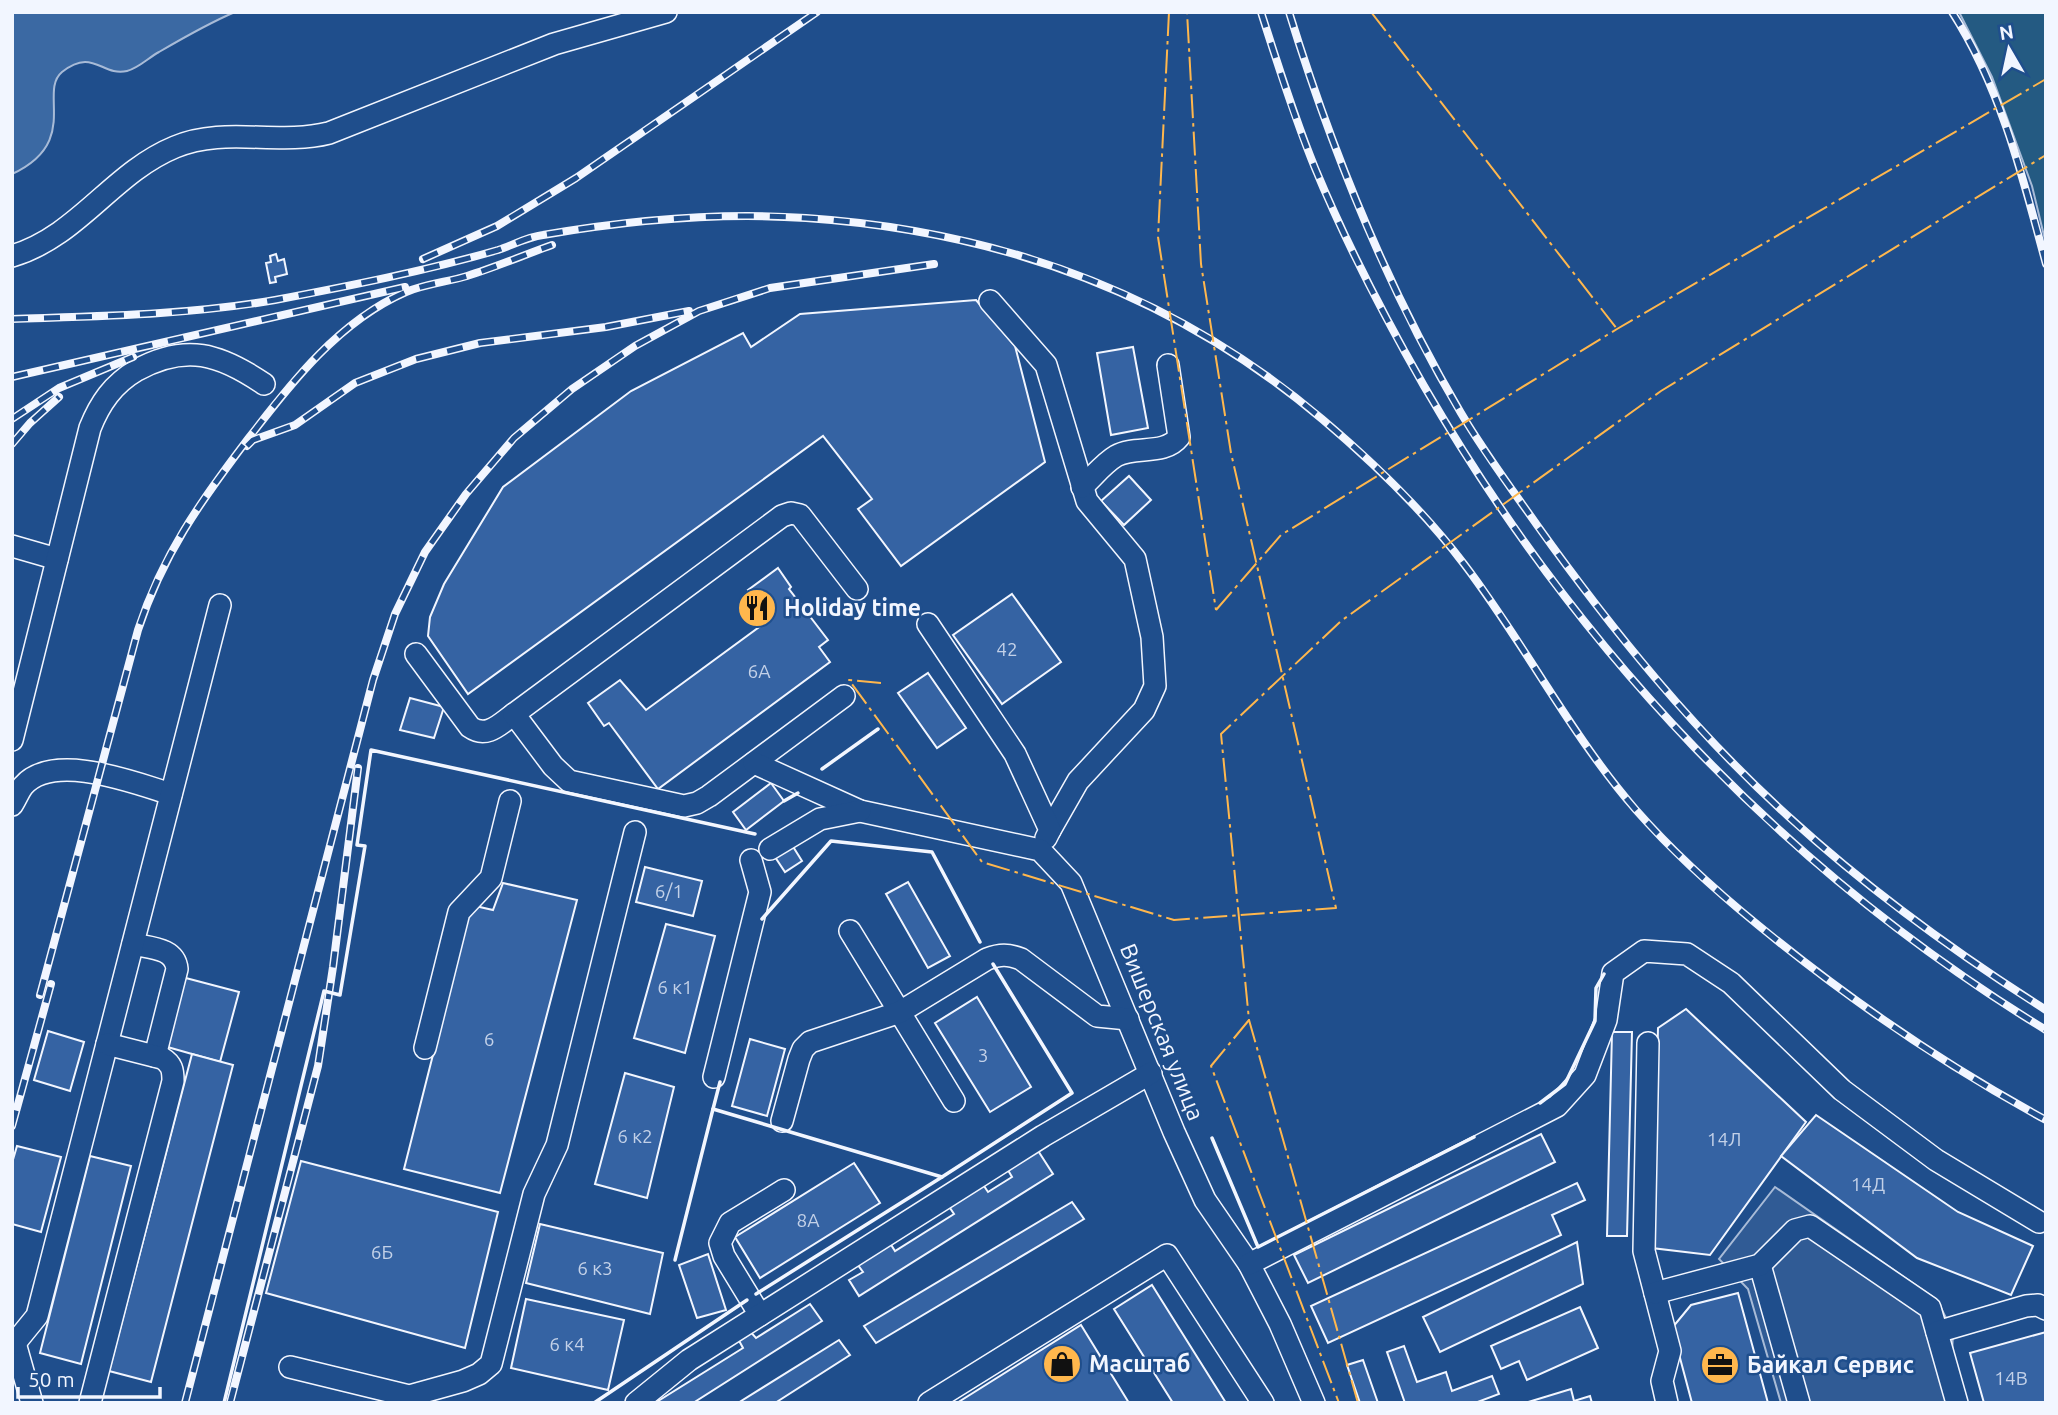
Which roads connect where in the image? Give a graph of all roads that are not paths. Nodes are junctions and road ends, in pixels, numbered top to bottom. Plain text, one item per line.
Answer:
1 (666, 12) edge
2 (12, 256) edge
3 (990, 301) dead end
4 (1168, 365) dead end
5 (264, 384) dead end
6 (1082, 487) junction
7 (12, 546) edge
8 (57, 559) junction
9 (857, 589) dead end
10 (220, 605) dead end
11 (928, 624) dead end
12 (416, 654) dead end
13 (844, 696) dead end
14 (514, 714) junction
15 (12, 740) edge
16 (762, 757) junction
17 (172, 794) junction
18 (510, 801) dead end
19 (12, 805) edge
20 (860, 811) junction
21 (1050, 830) junction
22 (635, 832) dead end
23 (1040, 850) junction
24 (850, 930) dead end
25 (133, 944) junction
26 (900, 1012) junction
27 (1128, 1019) junction
28 (1648, 1043) dead end
29 (107, 1044) junction
30 (425, 1048) dead end
31 (155, 1056) junction
32 (1151, 1073) junction
33 (714, 1077) dead end
34 (954, 1101) dead end
35 (782, 1121) dead end
36 (784, 1190) dead end
37 (2039, 1222) dead end
38 (1249, 1264) junction
39 (1760, 1265) junction
40 (1655, 1293) junction
41 (2046, 1309) edge
42 (760, 1315) junction
43 (1937, 1332) junction
44 (14, 1343) edge
45 (290, 1367) dead end
46 (32, 1403) edge
47 (90, 1403) edge
48 (636, 1403) edge
49 (929, 1403) edge
50 (1263, 1403) edge
51 (1314, 1403) edge
52 (1667, 1403) edge
53 (1800, 1403) edge
54 (1957, 1403) edge

1 - 2 street
3 - 6 street
4 - 6 street
5 - 8 street
6 - 21 street
7 - 8 street
8 - 15 street
9 - 14 street
10 - 17 street
11 - 21 street
12 - 14 street
13 - 16 street
14 - 16 street
16 - 20 street
17 - 19 street
17 - 25 street
18 - 30 street
20 - 23 street
20 - 33 street
21 - 23 street
22 - 45 street
23 - 27 street, Вишерская улица
24 - 26 street
25 - 29 street
25 - 31 street
26 - 27 street
26 - 34 street
26 - 35 street
27 - 32 street, Вишерская улица
28 - 40 street
29 - 31 street
29 - 44 street
31 - 47 street
32 - 38 street, Вишерская улица
32 - 42 street
36 - 42 street
37 - 38 street
38 - 51 street, Вишерская улица
39 - 40 street
39 - 43 street
39 - 53 street
40 - 52 street
41 - 43 street
42 - 48 street
43 - 54 street
44 - 46 street
49 - 50 street

